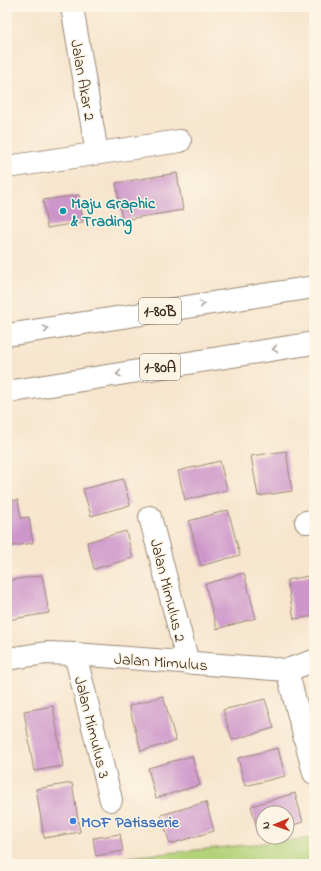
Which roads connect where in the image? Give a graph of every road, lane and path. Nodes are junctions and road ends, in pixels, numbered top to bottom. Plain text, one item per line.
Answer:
1 (72, 7) edge
2 (180, 141) dead end
3 (97, 153) junction
4 (7, 167) edge
5 (314, 287) edge
6 (7, 335) edge
7 (314, 343) edge
8 (7, 392) edge
9 (150, 517) dead end
10 (75, 654) junction
11 (7, 659) edge
12 (314, 662) edge
13 (188, 663) junction
14 (287, 670) junction
15 (314, 773) edge
16 (112, 800) dead end

1 - 3 main road, Jalan Akar 2
2 - 3 main road
3 - 4 main road
6 -> 5 main road, 1-80B
7 -> 8 main road, 1-80A
9 - 13 main road, Jalan Mimulus 2
10 - 11 main road, Jalan Mimulus
10 - 13 main road, Jalan Mimulus
10 - 16 main road, Jalan Mimulus 3
12 - 14 main road, Jalan Mimulus
13 - 14 main road, Jalan Mimulus
14 - 15 main road

